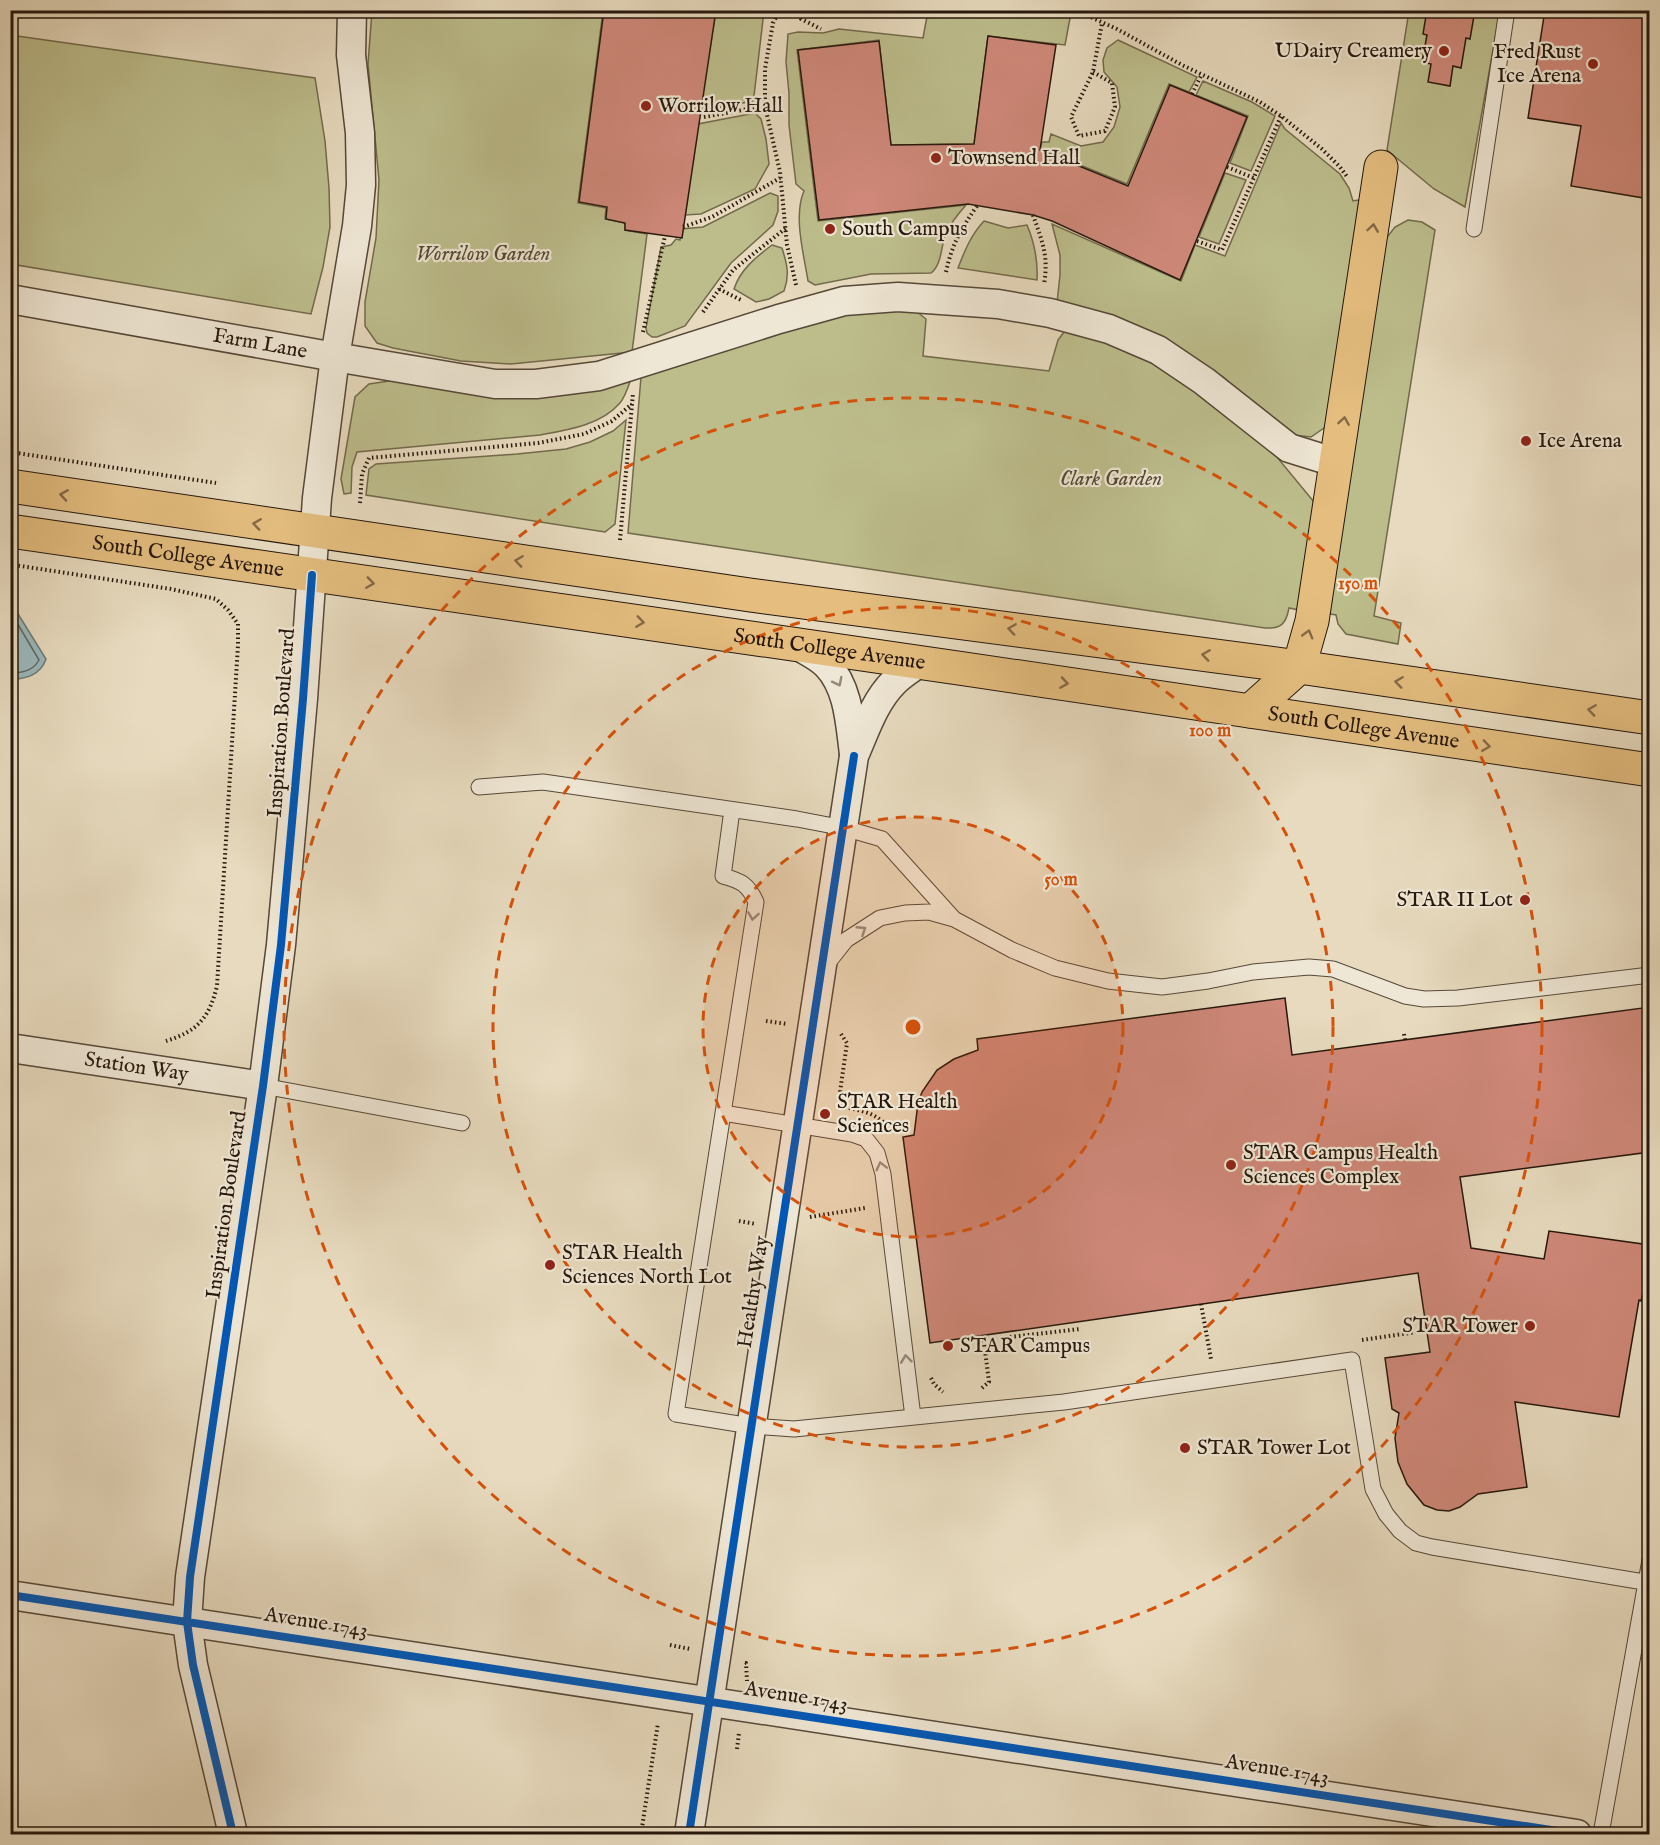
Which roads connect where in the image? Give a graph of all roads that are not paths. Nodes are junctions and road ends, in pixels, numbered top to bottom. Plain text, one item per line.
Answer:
1 (352, 10) edge
2 (1507, 10) edge
3 (1382, 167) dead end
4 (1474, 229) dead end
5 (10, 299) edge
6 (335, 357) junction
7 (1337, 464) junction
8 (10, 486) edge
9 (10, 531) edge
10 (315, 532) junction
11 (312, 575) junction
12 (795, 644) junction
13 (920, 662) junction
14 (1299, 667) junction
15 (1250, 711) junction
16 (1650, 718) edge
17 (854, 756) junction
18 (1650, 770) edge
19 (478, 787) dead end
20 (732, 810) junction
21 (844, 828) junction
22 (954, 919) junction
23 (821, 971) junction
24 (1650, 975) edge
25 (10, 1048) edge
26 (263, 1086) junction
27 (723, 1113) junction
28 (462, 1123) dead end
29 (797, 1124) junction
30 (913, 1417) junction
31 (751, 1426) junction
32 (1650, 1560) edge
33 (1648, 1582) edge
34 (10, 1595) edge
35 (187, 1622) junction
36 (710, 1701) junction
37 (1463, 1826) edge
38 (233, 1834) edge
39 (689, 1834) edge
40 (1577, 1834) edge
41 (1601, 1834) edge

1 - 6 street
2 - 4 lane
7 -> 3 main road
5 - 6 street, Farm Lane
6 - 7 street
6 - 10 street, Farm Lane
14 -> 7 main road
10 -> 8 main road, South College Avenue
9 - 11 main road, South College Avenue
10 - 11 street, Farm Lane
14 -> 10 main road, South College Avenue
11 -> 12 main road, South College Avenue
11 - 26 street, Inspiration Boulevard
12 - 13 main road, South College Avenue
12 -> 17 street, Healthy Way
13 -> 15 main road, South College Avenue
13 - 17 street, Healthy Way
14 - 15 main road
16 -> 14 main road, South College Avenue
15 -> 18 main road, South College Avenue
17 - 21 street, Healthy Way
19 - 20 lane
20 - 21 lane
20 -> 27 lane
21 - 22 lane
21 - 23 street, Healthy Way
23 -> 22 lane
22 - 24 lane
23 - 29 street, Healthy Way
25 - 26 street, Station Way
26 - 28 lane
26 - 35 street, Inspiration Boulevard
27 - 29 lane
27 - 31 lane
30 -> 29 lane
29 - 31 street, Healthy Way
30 - 31 lane
30 - 33 lane
31 - 36 street, Healthy Way
32 - 33 lane
33 - 41 lane
34 - 35 street, Avenue 1743
35 - 36 street, Avenue 1743
35 - 38 street, Inspiration Boulevard
36 - 37 street, Avenue 1743
36 - 39 street, Healthy Way
37 - 40 street, Avenue 1743

